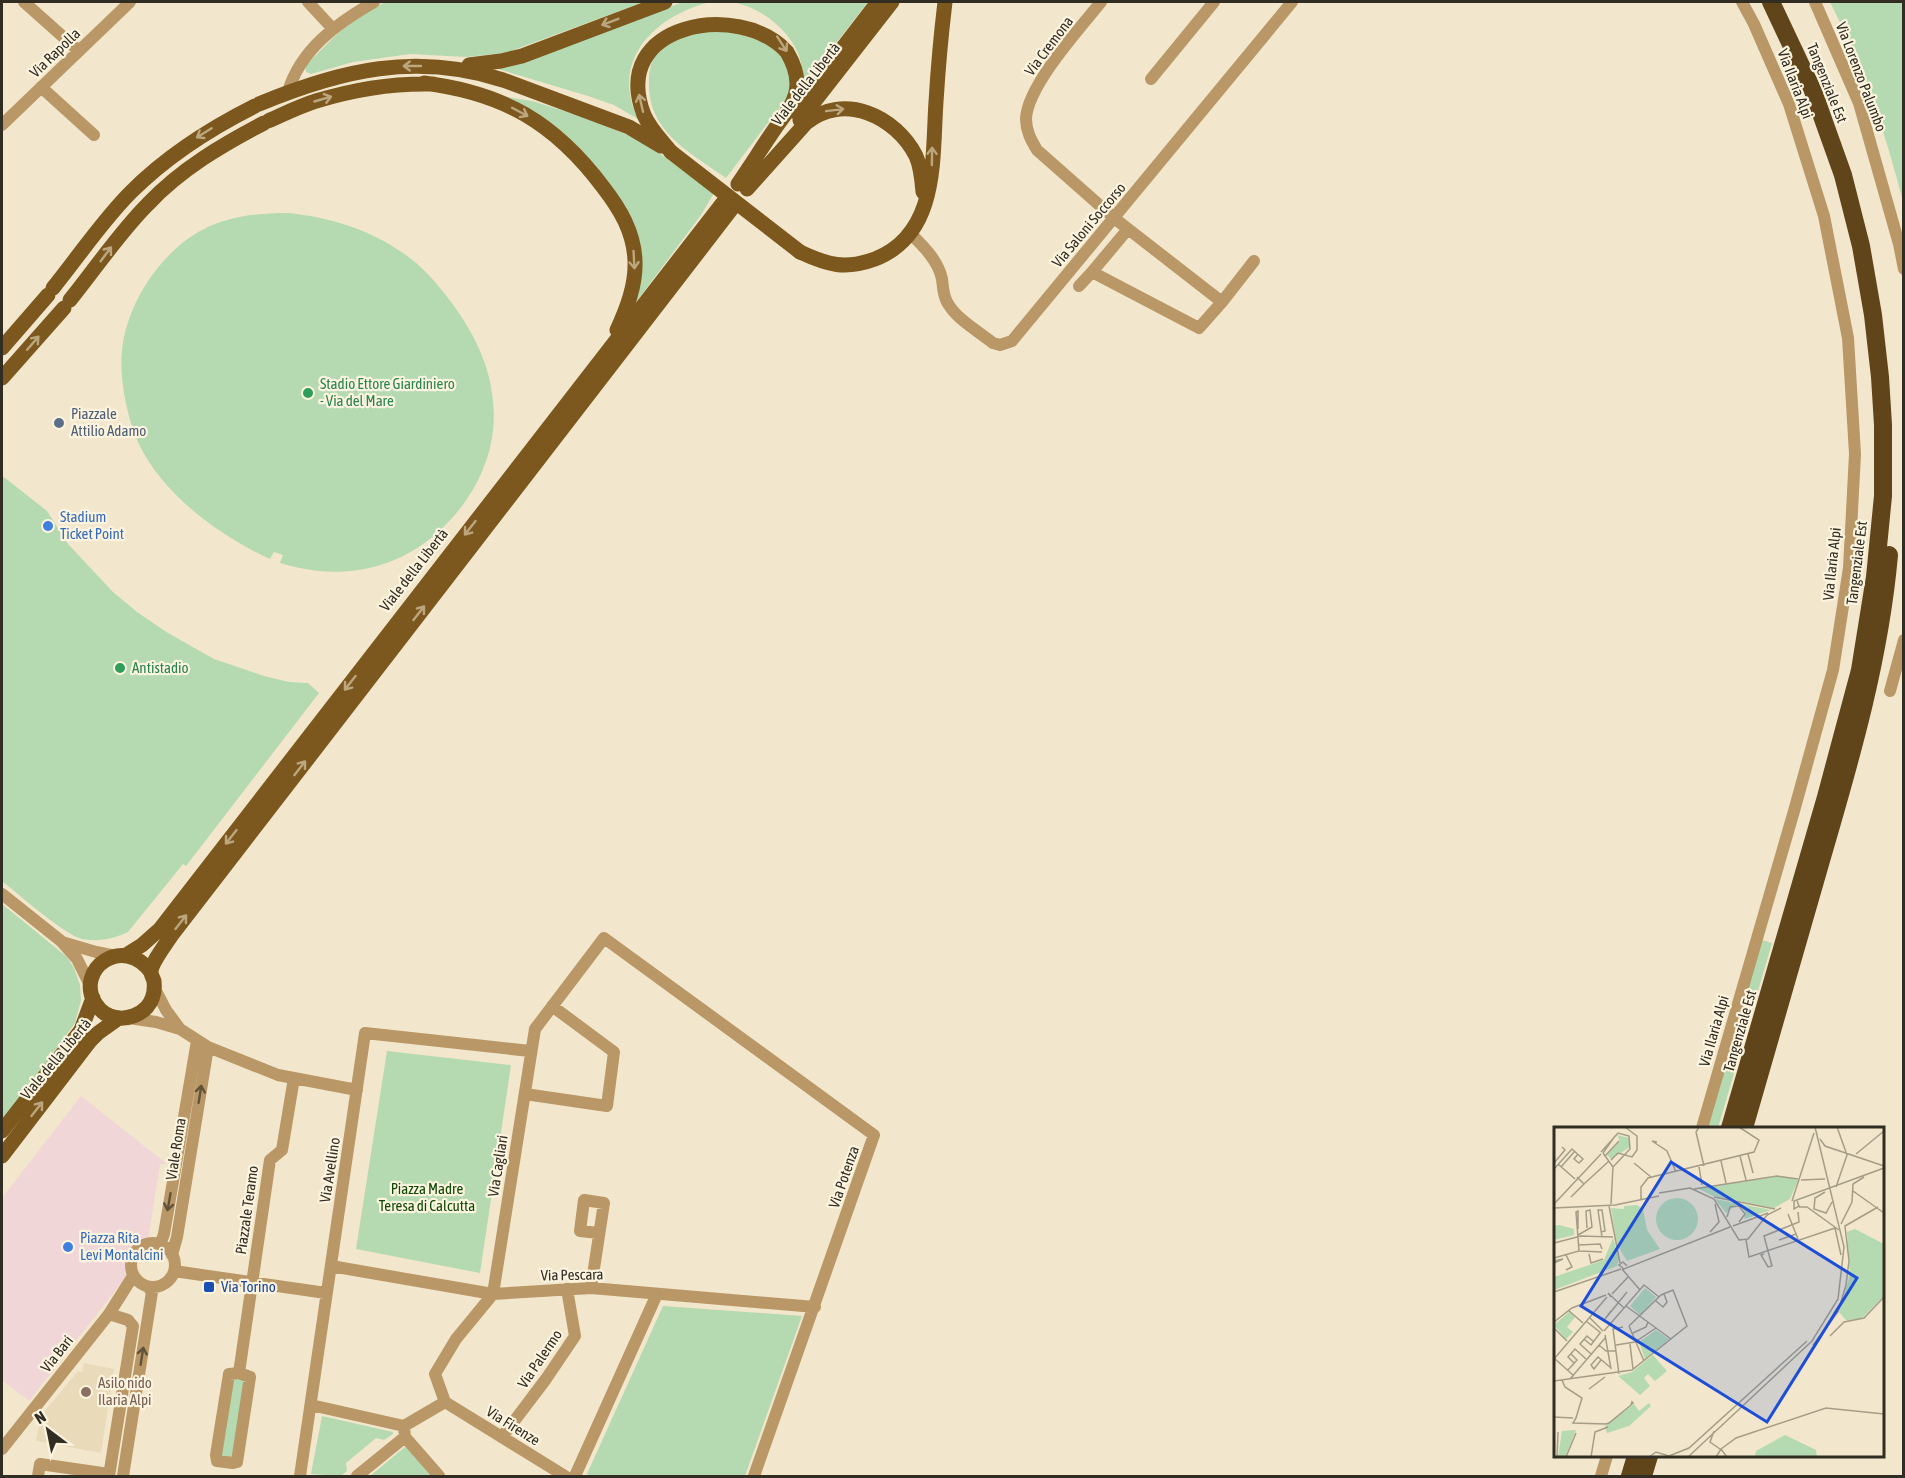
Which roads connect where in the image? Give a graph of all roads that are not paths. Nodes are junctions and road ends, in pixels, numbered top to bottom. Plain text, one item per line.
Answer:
1 (24, 2) edge
2 (130, 2) edge
3 (308, 2) edge
4 (374, 2) edge
5 (665, 2) edge
6 (878, 2) edge
7 (892, 2) edge
8 (945, 2) edge
9 (1101, 2) edge
10 (1214, 2) edge
11 (1292, 2) edge
12 (1742, 2) edge
13 (1771, 2) edge
14 (1784, 2) edge
15 (1815, 2) edge
16 (705, 10) dead end
17 (731, 12) dead end
18 (333, 29) junction
19 (79, 51) junction
20 (440, 67) junction
21 (380, 68) junction
22 (1151, 79) dead end
23 (424, 83) junction
24 (382, 86) junction
25 (41, 87) junction
26 (288, 92) junction
27 (549, 98) junction
28 (257, 105) junction
29 (266, 122) junction
30 (2, 125) edge
31 (94, 135) dead end
32 (671, 152) junction
33 (743, 186) junction
34 (921, 213) junction
35 (1114, 218) junction
36 (1128, 229) junction
37 (910, 233) junction
38 (1254, 261) dead end
39 (1904, 269) edge
40 (1092, 272) junction
41 (1079, 286) dead end
42 (51, 292) junction
43 (1222, 302) junction
44 (67, 304) junction
45 (2, 348) edge
46 (604, 355) junction
47 (2, 378) edge
48 (1904, 640) edge
49 (1890, 691) dead end
50 (2, 894) edge
51 (604, 938) joint
52 (61, 941) junction
53 (121, 955) junction
54 (153, 980) junction
55 (92, 993) junction
56 (552, 1006) junction
57 (124, 1018) junction
58 (180, 1029) junction
59 (202, 1044) junction
60 (530, 1051) junction
61 (294, 1078) junction
62 (357, 1090) junction
63 (525, 1094) junction
64 (1702, 1127) edge
65 (1730, 1127) edge
66 (1744, 1127) edge
67 (2, 1131) edge
68 (2, 1156) edge
69 (599, 1233) dead end
70 (160, 1245) junction
71 (172, 1255) junction
72 (331, 1266) junction
73 (174, 1271) junction
74 (133, 1276) junction
75 (252, 1282) junction
76 (148, 1287) junction
77 (591, 1288) junction
78 (567, 1289) junction
79 (326, 1293) junction
80 (493, 1294) junction
81 (657, 1294) junction
82 (815, 1307) junction
83 (108, 1314) junction
84 (239, 1373) junction
85 (445, 1402) junction
86 (311, 1405) junction
87 (405, 1431) junction
88 (502, 1437) junction
89 (2, 1449) edge
90 (1606, 1457) edge
91 (1635, 1457) edge
92 (1648, 1457) edge
93 (109, 1475) edge
94 (38, 1476) edge
95 (123, 1476) edge
96 (300, 1476) edge
97 (357, 1476) edge
98 (439, 1476) edge
99 (565, 1476) edge
100 (575, 1476) edge
101 (754, 1476) edge
102 (1601, 1476) edge
103 (1630, 1476) edge
104 (1643, 1476) edge

1 - 19 street
2 - 19 street, Via Rapolla
3 - 18 street
4 - 18 street
5 -> 20 main road
6 - 33 main road, Viale della Libertà
7 - 33 main road, Viale della Libertà
34 -> 8 main road
9 - 35 street, Via Cremona
10 - 22 street
11 - 35 street, Via Saloni Soccorso
12 - 64 street, Via Ilaria Alpi
13 - 65 highway, Tangenziale Est
14 - 66 highway, Tangenziale Est
15 - 39 street, Via Lorenzo Palumbo
32 -> 16 main road
17 -> 33 main road
18 - 26 street
19 - 25 street, Via Rapolla
20 -> 21 main road
20 - 27 main road
21 - 24 main road
21 - 26 main road
23 - 24 main road
23 - 27 main road
23 -> 46 main road
29 -> 24 main road
25 - 30 street, Via Rapolla
25 - 31 street
26 - 28 main road
27 - 32 main road
28 - 29 main road
28 -> 42 main road
44 -> 29 main road
32 - 37 main road, bridge
33 -> 34 main road
34 - 37 main road
35 - 36 street, Via Cremona
35 - 37 street, Via Saloni Soccorso
36 - 40 street
36 - 43 street, Via Cremona
38 - 43 street
40 - 41 street
40 - 43 street
42 - 44 main road
42 - 45 main road
47 -> 44 main road
46 -> 53 main road, Viale della Libertà
54 -> 46 main road, Viale della Libertà
48 - 49 street
50 - 52 street
51 - 56 street, Via Cagliari
51 - 82 street, Via Potenza
52 - 53 street
52 - 55 street
53 - 54 main road
53 - 55 main road, Viale della Libertà
54 - 57 main road, Viale della Libertà
54 - 58 street
55 - 57 main road, Viale della Libertà
55 - 67 main road, Viale della Libertà
56 - 60 street, Via Cagliari
56 - 63 street
57 - 58 street
68 -> 57 main road, Viale della Libertà
58 - 59 street
59 - 61 street
59 -> 70 street, Viale Roma
71 -> 59 street, Viale Roma
60 - 62 street, Via Avellino
60 - 63 street, Via Cagliari
61 - 62 street
61 - 75 street, Piazzale Teramo
62 - 72 street, Via Avellino
63 - 80 street, Via Cagliari
69 - 77 street
70 - 71 street
70 - 74 street
71 - 73 street, Viale Roma
72 - 79 street, Via Avellino
72 - 80 street, Via Pescara
73 - 75 street
73 - 76 street
74 - 76 street
74 - 83 street, Via Bari
75 - 79 street
75 - 84 street, Piazzale Teramo
95 -> 76 street
77 - 78 street, Via Pescara
77 - 81 street, Via Pescara
78 - 80 street, Via Pescara
78 - 88 street, Via Palermo
79 - 86 street, Via Avellino
80 - 85 street
81 - 82 street, Via Pescara
81 - 100 street
82 - 101 street, Via Potenza
83 - 89 street, Via Bari
83 - 93 street
84 - 84 street
85 - 87 street
85 - 88 street, Via Firenze
86 - 87 street
86 - 96 street, Via Avellino
87 - 97 street
87 - 98 street
88 - 99 street, Via Firenze
90 - 102 street
91 - 103 highway
92 - 104 highway
93 - 94 street

